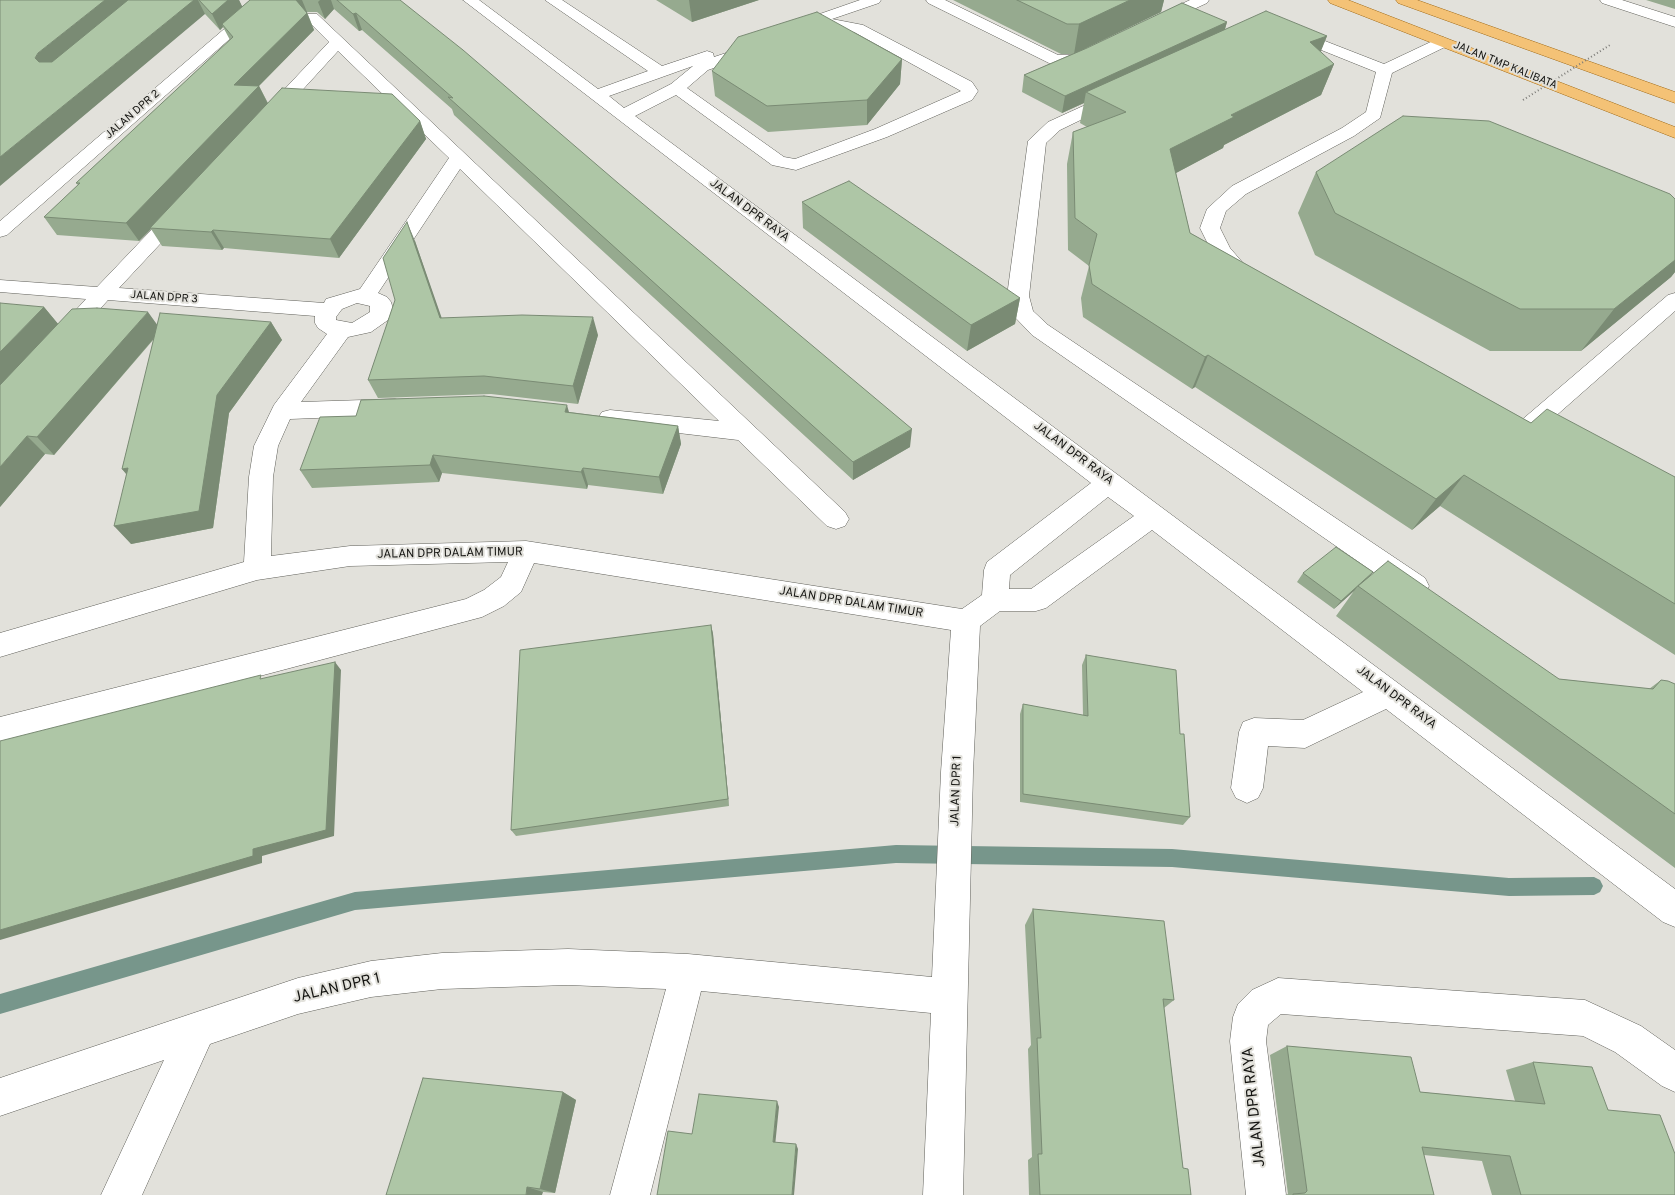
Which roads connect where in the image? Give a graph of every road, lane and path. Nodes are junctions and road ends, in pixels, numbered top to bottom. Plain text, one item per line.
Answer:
1 (267, 0) edge
2 (470, 0) edge
3 (552, 0) edge
4 (874, 0) edge
5 (933, 0) edge
6 (1403, 0) edge
7 (1607, 0) edge
8 (1194, 1) edge
9 (1337, 1) edge
10 (312, 17) dead end
11 (1675, 22) edge
12 (1267, 25) edge
13 (1147, 26) edge
14 (778, 37) junction
15 (338, 42) junction
16 (1443, 42) junction
17 (1610, 44) dead end
18 (1103, 47) edge
19 (1385, 70) junction
20 (660, 72) junction
21 (1138, 86) edge
22 (677, 88) junction
23 (596, 95) junction
24 (1675, 98) edge
25 (1523, 100) dead end
26 (622, 115) junction
27 (257, 128) edge
28 (1675, 132) edge
29 (458, 158) junction
30 (197, 193) edge
31 (0, 231) edge
32 (0, 286) edge
33 (1260, 286) edge
34 (103, 294) junction
35 (366, 296) junction
36 (1675, 300) edge
37 (328, 310) junction
38 (341, 330) junction
39 (52, 349) edge
40 (413, 407) edge
41 (282, 411) junction
42 (592, 416) edge
43 (1525, 430) edge
44 (745, 432) junction
45 (1110, 482) junction
46 (1154, 515) junction
47 (836, 520) dead end
48 (526, 551) junction
49 (257, 570) junction
50 (995, 600) junction
51 (1436, 600) edge
52 (966, 621) junction
53 (0, 645) edge
54 (1390, 693) junction
55 (0, 731) edge
56 (1247, 788) dead end
57 (1675, 910) edge
58 (688, 972) junction
59 (950, 997) junction
60 (196, 1031) junction
61 (1675, 1073) edge
62 (0, 1097) edge
63 (121, 1195) edge
64 (630, 1195) edge
65 (944, 1195) edge
66 (1266, 1195) edge

1 - 31 street, JALAN DPR 2
2 - 23 street, JALAN DPR RAYA
3 - 20 street
4 - 14 street
5 - 18 street
6 - 24 main road
7 - 11 street
8 - 13 street
9 - 16 main road, JALAN TMP KALIBATA
10 - 15 street
12 - 19 street
14 - 20 street
14 - 22 street
14 - 22 street
15 - 27 street
15 - 29 street
16 - 19 street
16 - 28 main road, JALAN TMP KALIBATA
17 - 25 path, bridge
19 - 33 street
20 - 23 street
21 - 51 street
22 - 26 street
23 - 26 street, JALAN DPR RAYA
26 - 45 street, JALAN DPR RAYA
29 - 35 street
29 - 44 street
30 - 34 street
32 - 34 street, JALAN DPR 3
34 - 37 street, JALAN DPR 3
34 - 39 street
35 - 37 street
35 - 38 street
36 - 43 street
37 - 38 street
38 - 41 street
40 - 41 street
41 - 49 street
42 - 44 street
44 - 47 street
45 - 46 street, JALAN DPR RAYA
45 - 50 street
46 - 50 street
46 - 54 street, JALAN DPR RAYA
48 - 49 street, JALAN DPR DALAM TIMUR
48 - 52 street, JALAN DPR DALAM TIMUR
48 - 55 street
49 - 53 street, JALAN DPR DALAM TIMUR
50 - 52 street
52 - 59 street, JALAN DPR 1
54 - 56 street
54 - 57 street, JALAN DPR RAYA
58 - 59 street, JALAN DPR 1
58 - 60 street, JALAN DPR 1
58 - 64 street
59 - 65 street, JALAN DPR 1
60 - 62 street, JALAN DPR 1
60 - 63 street
61 - 66 street, JALAN DPR RAYA

